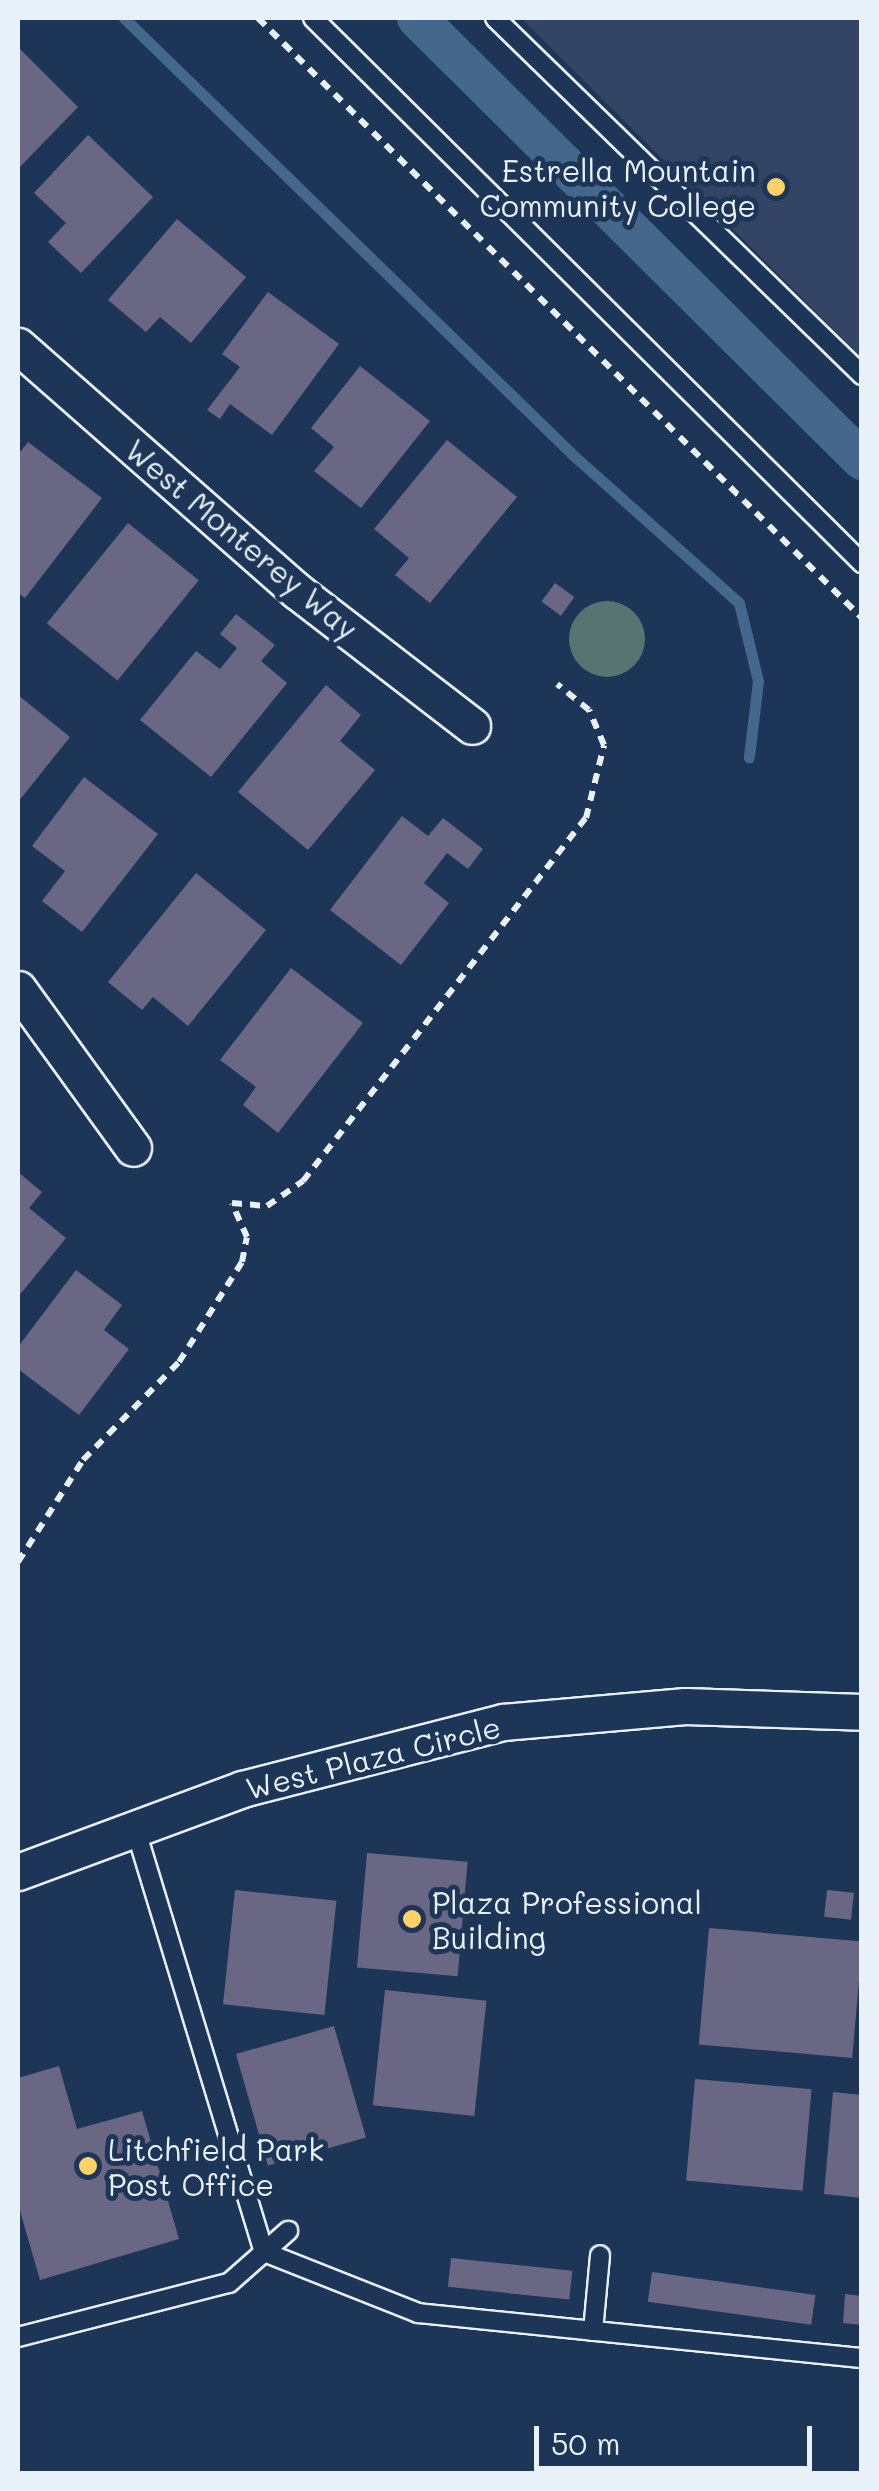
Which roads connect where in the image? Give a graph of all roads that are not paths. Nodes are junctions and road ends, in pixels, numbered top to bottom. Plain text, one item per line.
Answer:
1 (313, 18) edge
2 (495, 18) edge
3 (18, 346) edge
4 (862, 374) edge
5 (862, 563) edge
6 (472, 726) dead end
7 (18, 989) edge
8 (133, 1148) dead end
9 (862, 1712) edge
10 (136, 1831) junction
11 (18, 1872) edge
12 (288, 2231) dead end
13 (264, 2252) junction
14 (600, 2255) dead end
15 (593, 2331) junction
16 (18, 2337) edge
17 (862, 2358) edge

1 - 5 lane
2 - 4 lane
3 - 6 street, West Monterey Way
7 - 8 street
9 - 10 street, West Plaza Circle
10 - 11 street, West Plaza Circle
10 - 13 lane
12 - 13 lane
13 - 15 lane
13 - 16 lane
14 - 15 lane
15 - 17 lane

